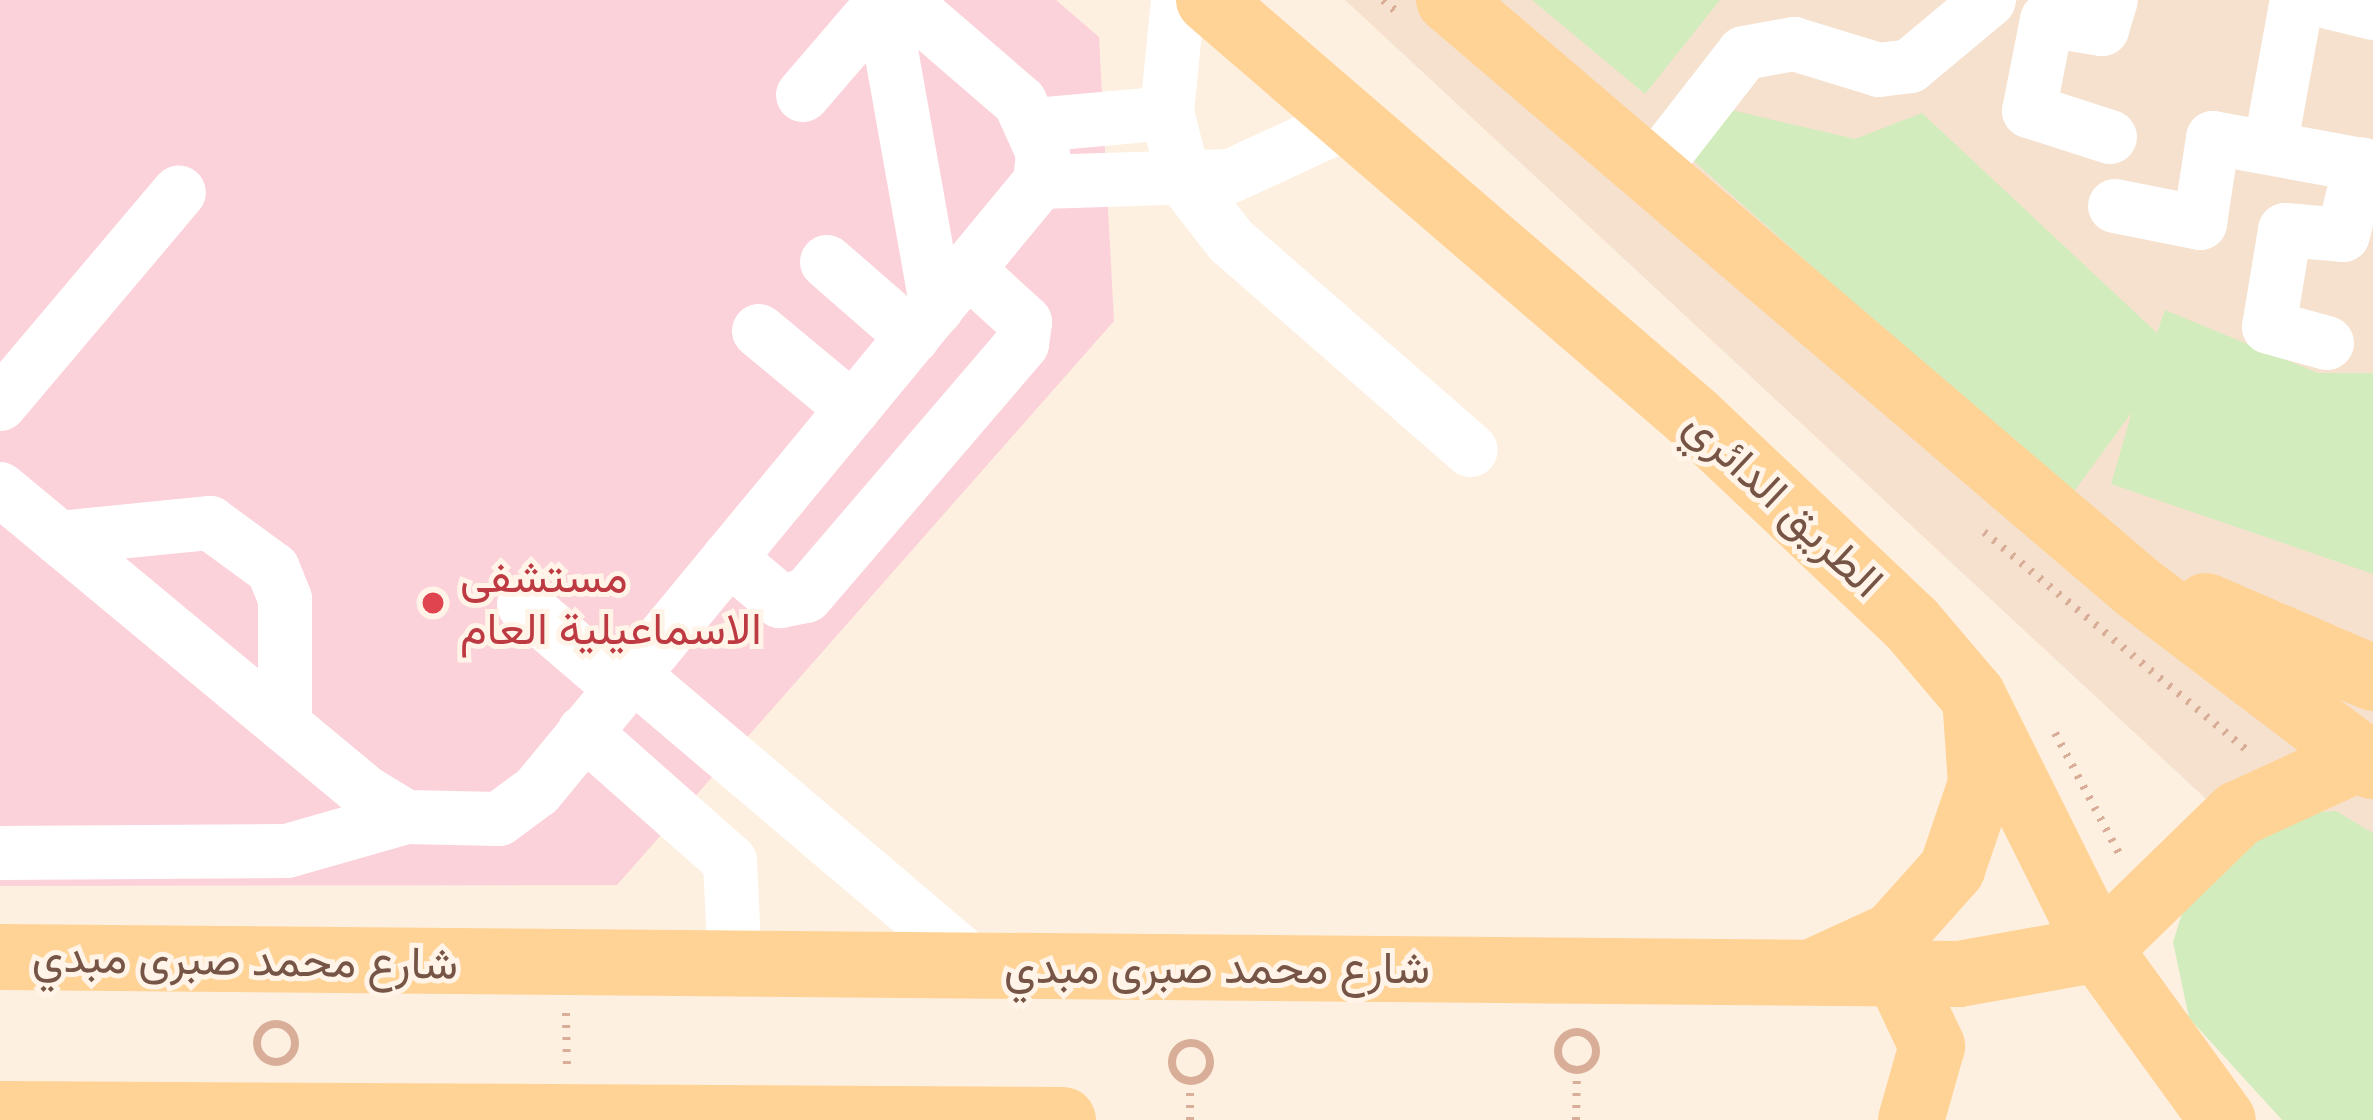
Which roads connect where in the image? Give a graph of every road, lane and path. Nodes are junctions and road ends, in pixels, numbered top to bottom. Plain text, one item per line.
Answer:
1 (1178, 0) edge
2 (1209, 0) edge
3 (1383, 0) edge
4 (1989, 0) edge
5 (2110, 0) edge
6 (2297, 0) edge
7 (2320, 0) edge
8 (889, 1) edge
9 (2373, 13) edge
10 (1434, 15) edge
11 (803, 95) dead end
12 (1168, 113) junction
13 (1351, 121) junction
14 (1036, 125) junction
15 (2110, 137) dead end
16 (2270, 148) junction
17 (2367, 165) edge
18 (1649, 175) junction
19 (1040, 182) junction
20 (1185, 182) junction
21 (179, 192) dead end
22 (2115, 206) dead end
23 (827, 262) dead end
24 (939, 305) junction
25 (759, 331) dead end
26 (2327, 343) dead end
27 (0, 404) edge
28 (853, 409) junction
29 (1472, 450) dead end
30 (0, 489) edge
31 (1964, 513) dead end
32 (59, 538) junction
33 (729, 558) junction
34 (2137, 587) junction
35 (524, 605) dead end
36 (2373, 678) edge
37 (626, 681) junction
38 (1973, 696) junction
39 (2040, 711) dead end
40 (285, 726) junction
41 (584, 732) junction
42 (2368, 761) edge
43 (2240, 763) dead end
44 (406, 817) junction
45 (802, 817) junction
46 (0, 853) edge
47 (2134, 857) dead end
48 (730, 861) junction
49 (2099, 949) junction
50 (0, 957) edge
51 (565, 963) junction
52 (734, 967) junction
53 (977, 967) junction
54 (1812, 972) junction
55 (1898, 974) junction
56 (259, 1034) joint
57 (1576, 1070) junction
58 (1190, 1081) junction
59 (36, 1116) edge
60 (568, 1118) edge
61 (1063, 1120) edge
62 (1190, 1120) edge
63 (1576, 1120) edge
64 (1911, 1120) edge
65 (2223, 1120) edge

1 - 12 street
2 - 13 main road, الطريق الدائري
3 - 10 path
4 - 18 street
5 - 15 street
6 - 16 street
7 - 9 street
8 - 11 street
8 - 14 street
8 - 24 street
10 - 18 main road
12 - 14 street
12 - 20 street
13 - 20 street
13 - 38 main road, الطريق الدائري
14 - 19 street
16 - 17 street
16 - 22 street
17 - 26 street
18 - 34 main road
19 - 20 street
19 - 24 street
20 - 29 street
21 - 27 street
23 - 24 street
24 - 28 street
24 - 33 street
25 - 28 street
28 - 33 street
30 - 32 street
31 - 43 path
32 - 40 street
32 - 40 street
33 - 37 street
34 - 36 main road
34 - 42 main road
35 - 37 street
37 - 41 street
37 - 45 street
38 - 49 main road, الطريق الدائري
38 - 54 main road
39 - 47 path
40 - 44 street
41 - 44 street
41 - 48 street
42 - 49 main road
44 - 46 street
45 - 48 street
45 - 53 street
48 - 52 street
49 - 55 main road, شارع محمد صبرى مبدي
49 - 65 main road, الطريق الدائري
50 - 51 main road, شارع محمد صبرى مبدي
51 - 52 main road, شارع محمد صبرى مبدي
51 - 60 path
52 - 53 main road, شارع محمد صبرى مبدي
53 - 54 main road, شارع محمد صبرى مبدي
54 - 55 main road, شارع محمد صبرى مبدي
55 - 64 main road
56 - 56 path
57 - 57 path
57 - 63 path
58 - 58 path
58 - 62 path
59 - 60 main road
60 - 61 main road

